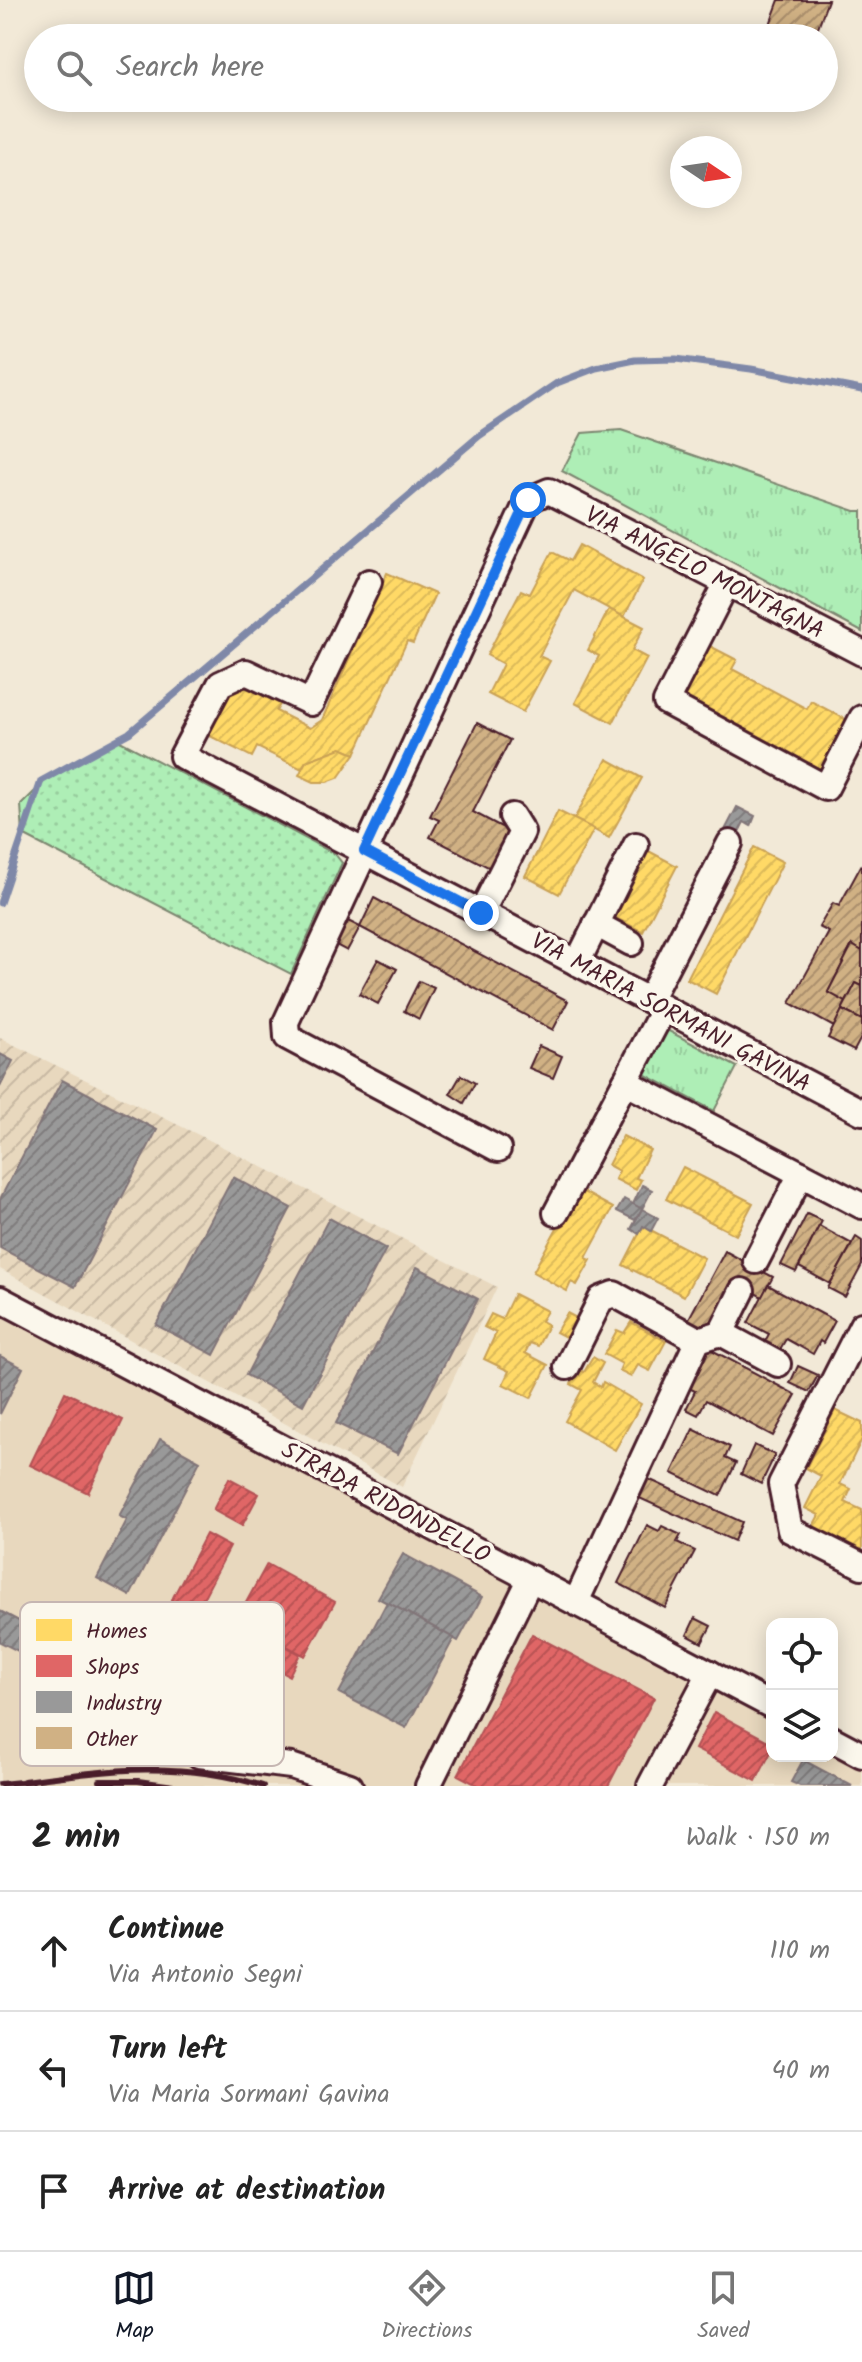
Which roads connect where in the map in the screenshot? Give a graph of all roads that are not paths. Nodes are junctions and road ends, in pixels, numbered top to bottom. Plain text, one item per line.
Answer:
1 (369, 582) dead end
2 (727, 583) junction
3 (862, 653) edge
4 (862, 718) edge
5 (512, 816) dead end
6 (636, 845) dead end
7 (364, 851) junction
8 (733, 852) dead end
9 (481, 913) junction
10 (596, 924) junction
11 (631, 943) dead end
12 (577, 963) junction
13 (656, 1004) junction
14 (625, 1082) junction
15 (862, 1112) edge
16 (498, 1149) dead end
17 (801, 1174) junction
18 (862, 1206) edge
19 (556, 1213) dead end
20 (756, 1261) dead end
21 (742, 1291) dead end
22 (0, 1299) edge
23 (861, 1330) edge
24 (709, 1337) junction
25 (778, 1364) dead end
26 (567, 1367) dead end
27 (862, 1566) edge
28 (531, 1578) junction
29 (576, 1602) junction
30 (710, 1673) junction
31 (766, 1703) edge
32 (838, 1742) edge
33 (862, 1755) edge
34 (284, 1765) edge
35 (350, 1786) edge
36 (428, 1786) edge
37 (650, 1786) edge

1 - 7 street, VIA MARIA SORMANI GAVINA
2 - 3 street, VIA ANGELO MONTAGNA
2 - 4 street
2 - 7 street, VIA ANGELO MONTAGNA
5 - 9 street
6 - 10 street
7 - 9 street, VIA MARIA SORMANI GAVINA
7 - 16 street
8 - 13 street
9 - 12 street, VIA MARIA SORMANI GAVINA
10 - 11 street
10 - 12 street
12 - 13 street, VIA MARIA SORMANI GAVINA
13 - 14 street
13 - 15 street, VIA MARIA SORMANI GAVINA
14 - 17 street
14 - 19 street
17 - 18 street
17 - 20 street
21 - 24 street
22 - 28 street, STRADA RIDONDELLO
23 - 27 street
24 - 25 street
24 - 26 street
24 - 29 street
28 - 29 street, STRADA RIDONDELLO
28 - 36 street
29 - 30 street, STRADA RIDONDELLO
30 - 31 street, STRADA RIDONDELLO
30 - 37 street
32 - 33 street
34 - 35 street

